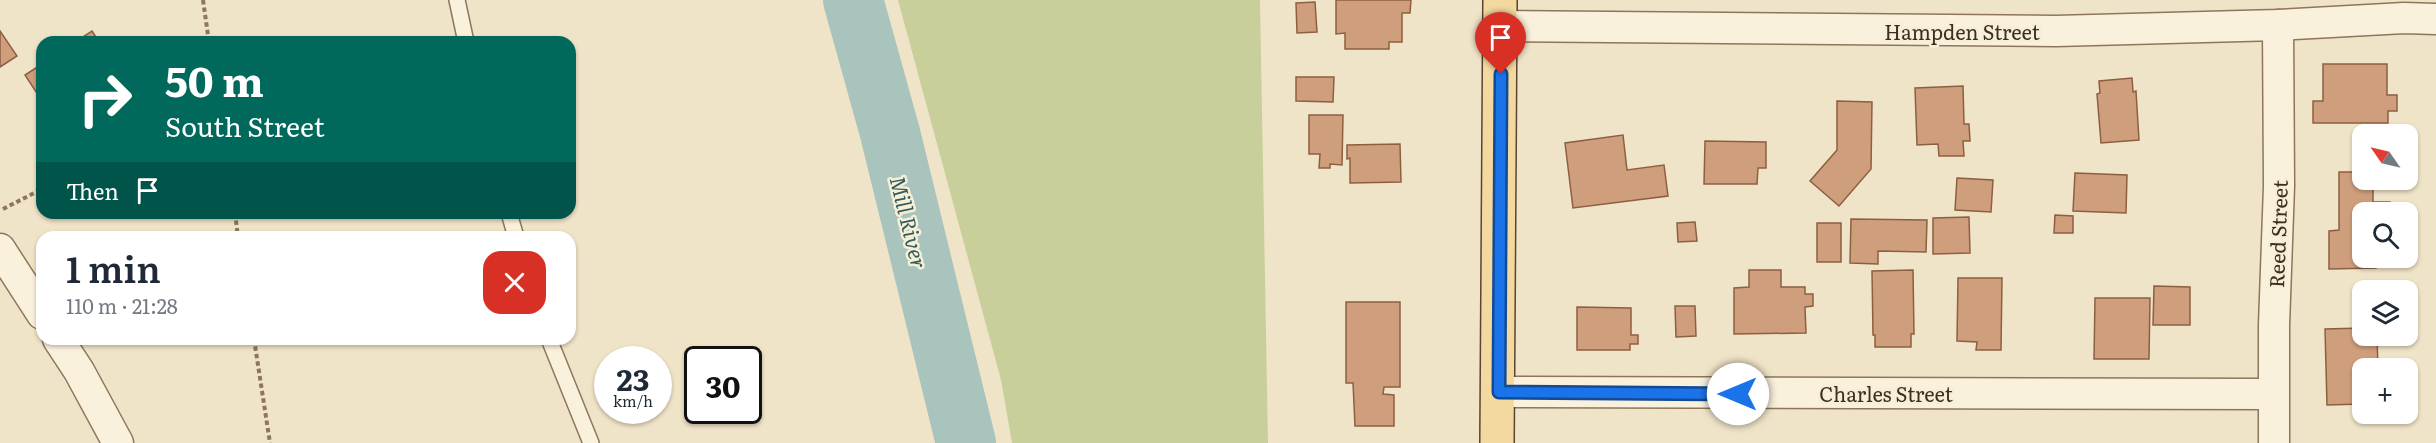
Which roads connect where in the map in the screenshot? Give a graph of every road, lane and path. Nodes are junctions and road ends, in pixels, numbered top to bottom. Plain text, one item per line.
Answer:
1 (203, 0) edge
2 (457, 0) edge
3 (2427, 12) edge
4 (1500, 13) edge
5 (2278, 25) junction
6 (208, 36) edge
7 (465, 36) edge
8 (36, 192) edge
9 (3, 209) dead end
10 (0, 249) edge
11 (36, 305) edge
12 (62, 345) edge
13 (255, 345) edge
14 (551, 345) edge
15 (1499, 392) junction
16 (2272, 394) junction
17 (118, 443) edge
18 (270, 443) edge
19 (591, 443) edge
20 (1497, 443) edge
21 (2274, 443) edge

1 - 6 path
2 - 7 lane
3 - 5 street, Hampden Street
4 - 5 street, Hampden Street
4 - 15 main road
5 - 16 street, Reed Street
8 - 9 path
10 - 11 street
12 - 17 street
13 - 18 path
14 - 19 lane
15 - 16 street, Charles Street
15 - 20 main road
16 - 21 street, Reed Street

